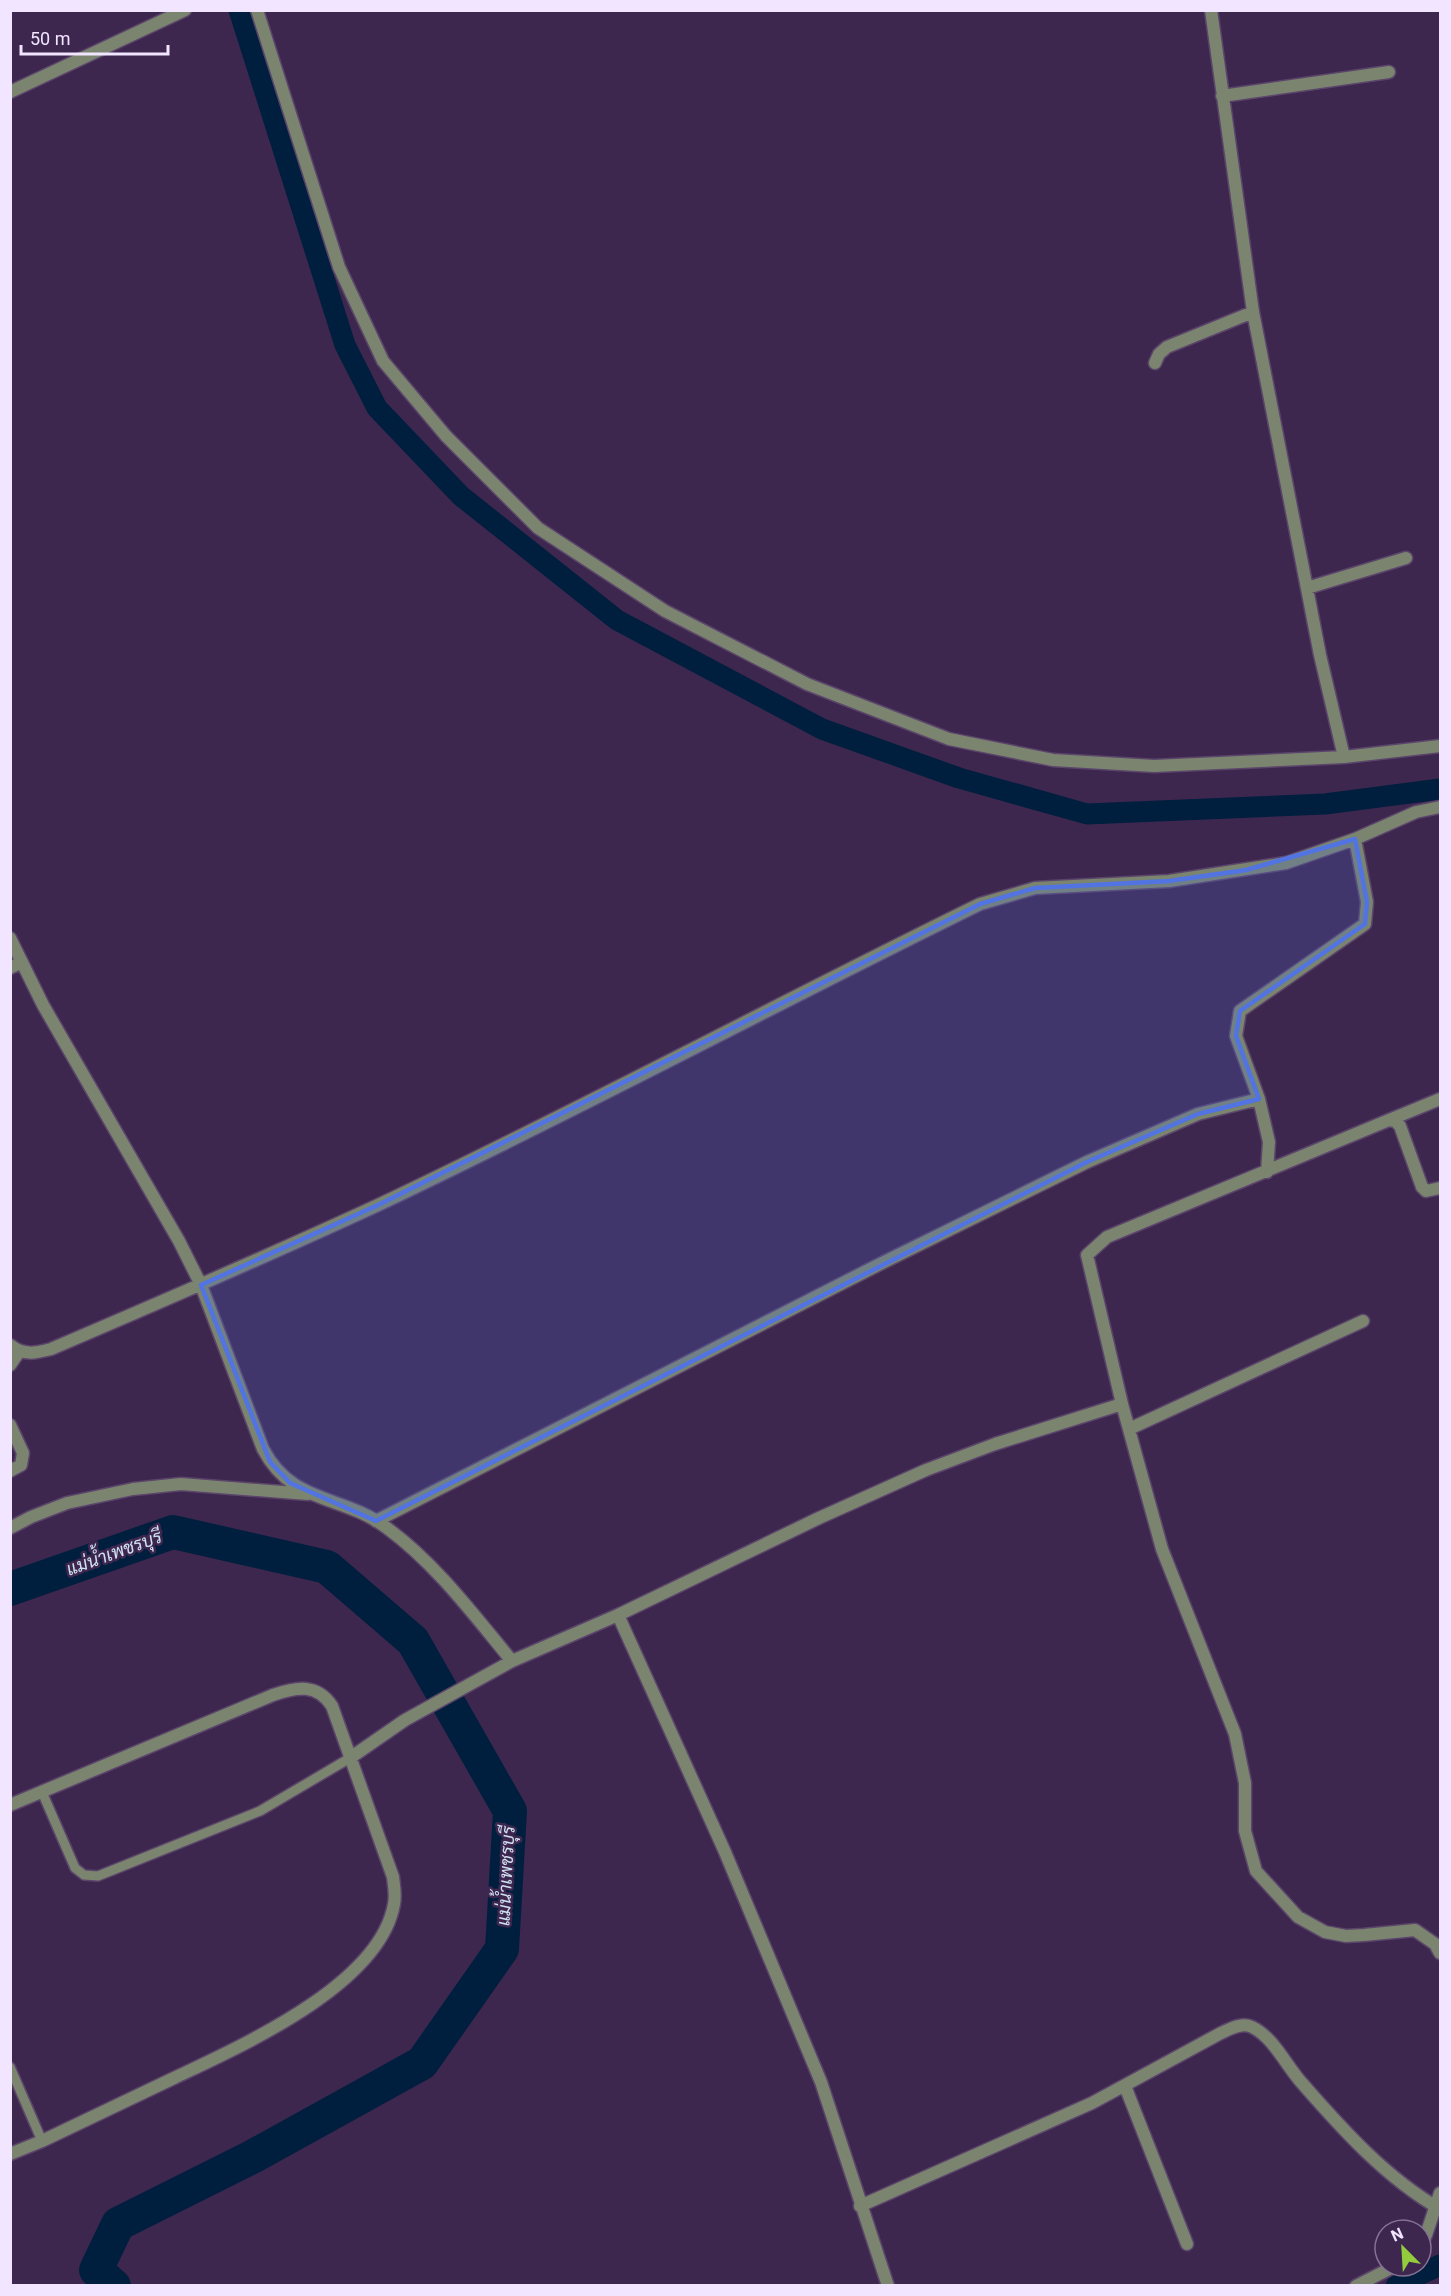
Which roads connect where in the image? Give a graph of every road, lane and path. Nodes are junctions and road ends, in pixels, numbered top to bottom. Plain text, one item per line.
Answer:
1 (185, 10) edge
2 (257, 10) edge
3 (1210, 10) edge
4 (1389, 72) dead end
5 (10, 92) edge
6 (1222, 96) junction
7 (1253, 312) junction
8 (1155, 363) dead end
9 (1407, 558) dead end
10 (1307, 588) junction
11 (1440, 746) edge
12 (1344, 757) junction
13 (1440, 807) edge
14 (1355, 840) junction
15 (10, 938) edge
16 (16, 965) edge
17 (1259, 1099) junction
18 (1440, 1099) edge
19 (1389, 1120) junction
20 (1267, 1172) junction
21 (1440, 1188) edge
22 (201, 1285) junction
23 (1363, 1321) dead end
24 (13, 1351) edge
25 (10, 1365) edge
26 (1122, 1404) junction
27 (10, 1425) edge
28 (1129, 1429) junction
29 (10, 1471) edge
30 (311, 1494) junction
31 (376, 1521) junction
32 (10, 1528) edge
33 (618, 1615) junction
34 (512, 1661) junction
35 (350, 1758) junction
36 (42, 1792) junction
37 (10, 1805) edge
38 (1440, 1953) edge
39 (10, 2067) edge
40 (1125, 2086) junction
41 (42, 2141) junction
42 (10, 2154) edge
43 (1440, 2193) edge
44 (860, 2206) junction
45 (1438, 2208) edge
46 (1186, 2244) dead end
47 (1373, 2277) edge
48 (888, 2286) edge
49 (1356, 2286) edge

1 - 5 street
2 - 12 street
3 - 6 street
4 - 6 street
6 - 7 street
7 - 8 street
7 - 10 street
9 - 10 street
10 - 12 street
11 - 12 street
13 - 14 street
14 - 17 street
14 - 22 street
15 - 16 street
16 - 22 street
17 - 20 street
17 - 31 street
18 - 19 street
19 - 20 street
19 - 21 street
20 - 26 street
22 - 24 street
22 - 30 street
23 - 28 street
24 - 25 street
26 - 28 street
26 - 33 street
27 - 29 street
28 - 38 street
30 - 31 street
30 - 32 street
31 - 34 street
33 - 34 street
33 - 44 street
34 - 35 street
35 - 36 street
35 - 36 lane
35 - 41 street
36 - 37 street
39 - 41 lane
40 - 44 street
40 - 45 street
40 - 46 street
41 - 42 street
43 - 45 street
44 - 48 street
47 - 49 street

